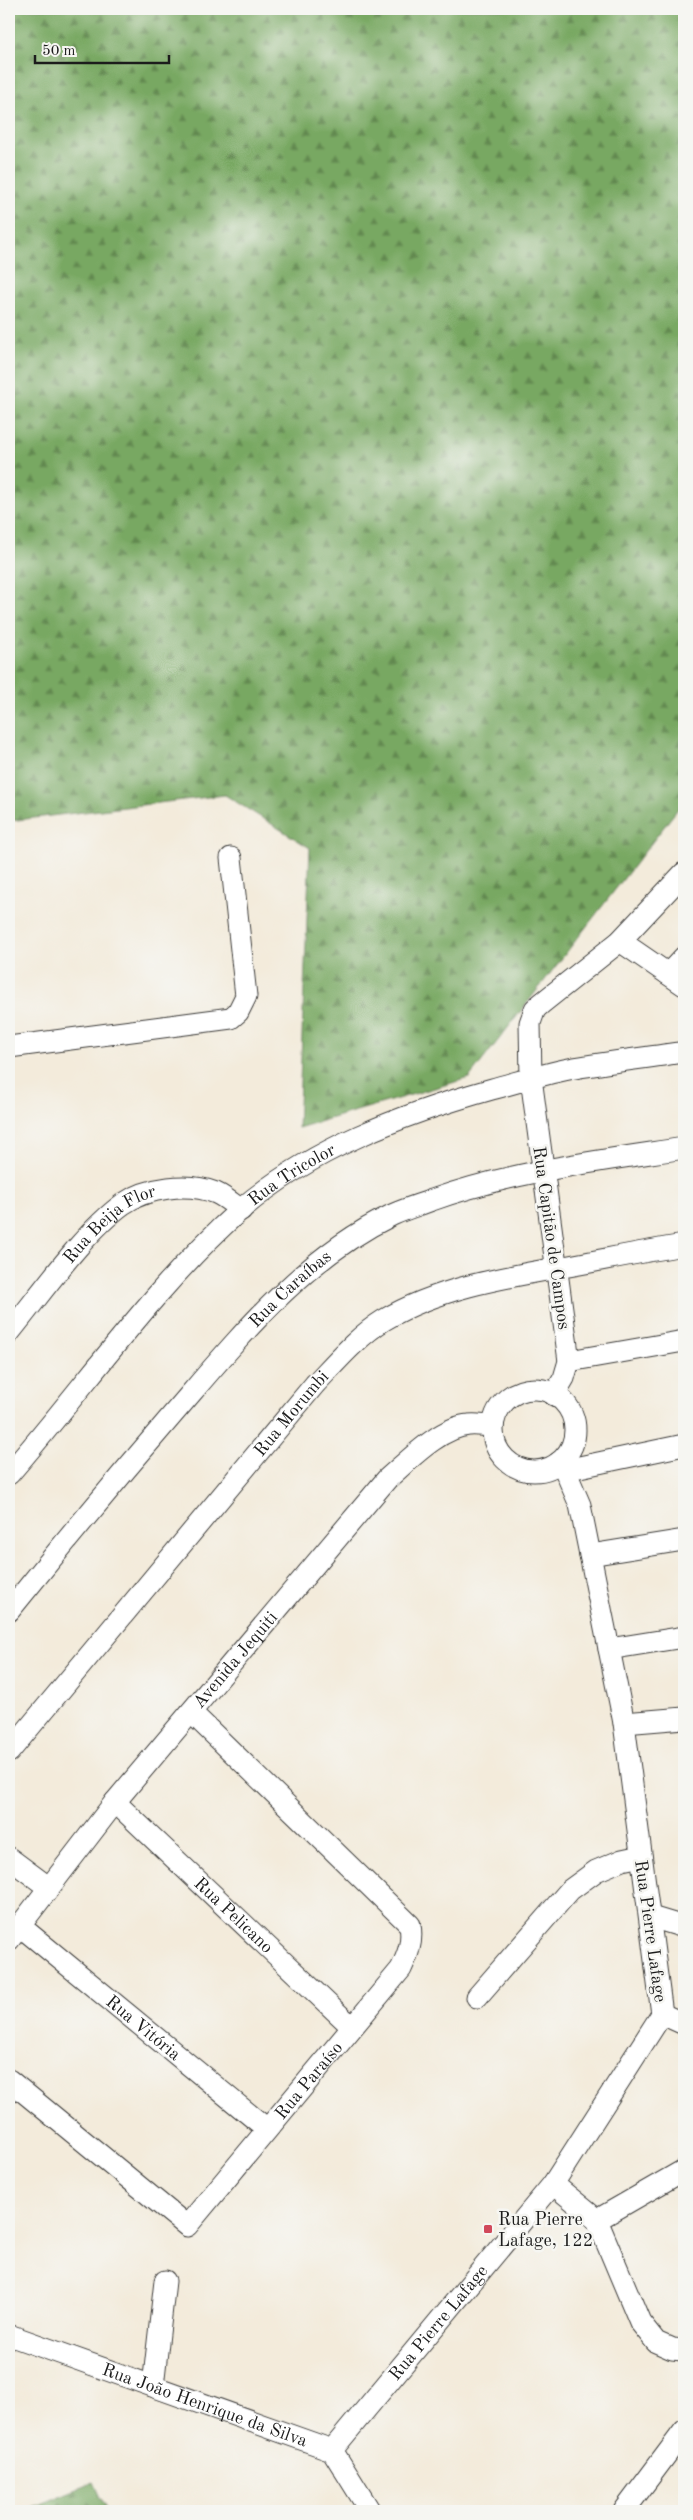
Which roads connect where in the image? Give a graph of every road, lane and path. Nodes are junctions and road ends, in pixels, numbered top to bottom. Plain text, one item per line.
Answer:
1 (231, 858) dead end
2 (684, 873) edge
3 (620, 941) junction
4 (684, 957) edge
5 (676, 979) edge
6 (9, 1047) edge
7 (684, 1052) edge
8 (530, 1078) junction
9 (684, 1148) edge
10 (543, 1170) junction
11 (241, 1210) junction
12 (684, 1246) edge
13 (555, 1268) junction
14 (9, 1333) edge
15 (684, 1341) edge
16 (569, 1360) junction
17 (554, 1394) junction
18 (493, 1426) junction
19 (684, 1444) edge
20 (562, 1466) junction
21 (9, 1474) edge
22 (684, 1540) edge
23 (590, 1555) junction
24 (9, 1611) edge
25 (684, 1637) edge
26 (609, 1649) junction
27 (191, 1712) junction
28 (684, 1718) edge
29 (624, 1723) junction
30 (9, 1752) edge
31 (115, 1802) junction
32 (641, 1856) junction
33 (9, 1858) edge
34 (48, 1887) junction
35 (651, 1917) junction
36 (684, 1927) edge
37 (14, 1933) edge
38 (477, 1997) dead end
39 (662, 2014) junction
40 (684, 2024) edge
41 (352, 2028) junction
42 (9, 2080) edge
43 (267, 2129) junction
44 (684, 2170) edge
45 (553, 2184) junction
46 (597, 2220) junction
47 (165, 2282) dead end
48 (9, 2335) edge
49 (684, 2350) edge
50 (153, 2386) junction
51 (684, 2432) edge
52 (332, 2450) junction
53 (370, 2511) edge
54 (624, 2511) edge

1 - 6 street
2 - 3 street, Rua Capitão de Campos
3 - 5 street
3 - 8 street, Rua Capitão de Campos
4 - 5 street
7 - 8 street, Rua Tricolor
8 - 10 street, Rua Capitão de Campos
8 - 11 street, Rua Tricolor
9 - 10 street, Rua Caraíbas
10 - 13 street, Rua Capitão de Campos
10 - 24 street, Rua Caraíbas
11 - 14 street, Rua Beija Flor
11 - 21 street, Rua Tricolor
12 - 13 street, Rua Morumbi
13 - 16 street, Rua Capitão de Campos
13 - 30 street, Rua Morumbi
15 - 16 street
16 - 17 street, Rua Capitão de Campos
17 - 18 street
17 - 20 street
18 - 20 street
18 - 27 street, Avenida Jequiti
19 - 20 street
20 - 23 street, Rua Pierre Lafage
22 - 23 street
23 - 26 street, Rua Pierre Lafage
25 - 26 street
26 - 29 street, Rua Pierre Lafage
27 - 31 street, Avenida Jequiti
27 - 41 street, Rua Paraíso
28 - 29 street
29 - 32 street, Rua Pierre Lafage
31 - 34 street, Avenida Jequiti
31 - 41 street, Rua Pelicano
32 - 35 street, Rua Pierre Lafage
32 - 38 street
33 - 34 street
34 - 37 street, Avenida Jequiti
35 - 36 street
35 - 39 street, Rua Pierre Lafage
37 - 43 street, Rua Vitória
39 - 40 street
39 - 45 street, Rua Pierre Lafage
41 - 43 street, Rua Paraíso
42 - 43 street, Rua Paraíso
44 - 46 street
45 - 46 street
45 - 52 street, Rua Pierre Lafage
46 - 49 street
47 - 50 street
48 - 50 street, Rua João Henrique da Silva
50 - 52 street, Rua João Henrique da Silva
51 - 54 street
52 - 53 street

